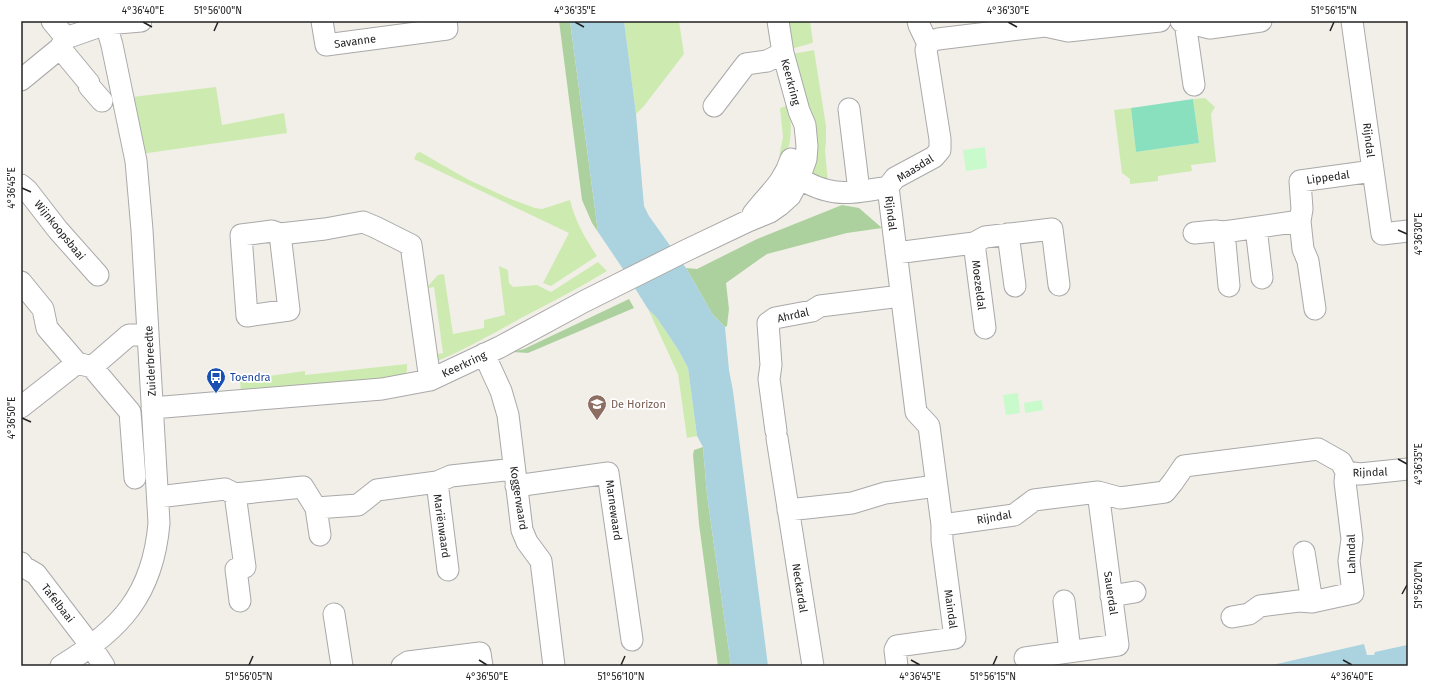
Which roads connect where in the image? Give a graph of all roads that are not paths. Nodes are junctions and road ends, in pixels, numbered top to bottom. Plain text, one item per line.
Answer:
1 (52, 21) edge
2 (141, 21) edge
3 (322, 21) edge
4 (446, 21) edge
5 (778, 21) edge
6 (918, 21) edge
7 (1160, 21) edge
8 (1183, 21) edge
9 (1261, 21) edge
10 (1352, 21) edge
11 (106, 23) edge
12 (407, 27) edge
13 (63, 43) junction
14 (928, 44) junction
15 (783, 53) junction
16 (21, 80) edge
17 (1194, 85) dead end
18 (102, 102) dead end
19 (714, 106) dead end
20 (849, 109) dead end
21 (1373, 171) junction
22 (793, 176) junction
23 (21, 185) edge
24 (888, 187) junction
25 (859, 191) junction
26 (1300, 221) junction
27 (1256, 228) junction
28 (1408, 231) edge
29 (1224, 232) junction
30 (1194, 233) dead end
31 (280, 234) dead end
32 (1008, 234) junction
33 (974, 243) junction
34 (896, 253) junction
35 (98, 275) dead end
36 (1262, 278) dead end
37 (21, 282) edge
38 (1015, 286) dead end
39 (1058, 286) dead end
40 (1230, 286) dead end
41 (901, 296) junction
42 (1315, 309) dead end
43 (985, 328) dead end
44 (148, 335) junction
45 (484, 354) junction
46 (85, 365) junction
47 (430, 380) junction
48 (21, 407) edge
49 (152, 408) junction
50 (776, 435) joint
51 (1408, 469) edge
52 (1346, 472) junction
53 (135, 478) dead end
54 (515, 478) junction
55 (437, 482) junction
56 (936, 486) junction
57 (1098, 492) junction
58 (236, 494) junction
59 (158, 497) junction
60 (316, 508) junction
61 (788, 510) junction
62 (942, 525) junction
63 (320, 536) dead end
64 (1304, 552) dead end
65 (21, 563) edge
66 (448, 570) dead end
67 (1134, 592) dead end
68 (1111, 596) junction
69 (240, 601) dead end
70 (1064, 601) dead end
71 (1312, 602) junction
72 (334, 614) dead end
73 (1232, 618) dead end
74 (632, 640) dead end
75 (91, 646) junction
76 (1070, 651) junction
77 (1025, 658) dead end
78 (61, 666) edge
79 (104, 666) edge
80 (342, 666) edge
81 (402, 666) edge
82 (482, 666) edge
83 (554, 666) edge
84 (813, 666) edge
85 (897, 666) edge

1 - 13 street
2 - 11 street
3 - 12 street, Savanne
4 - 12 street, Savanne
5 - 15 street, Keerkring
6 - 14 street, Maasdal
7 - 14 street
8 - 9 street
8 - 17 street
10 - 21 street, Rijndal
11 - 13 street
11 - 44 street, Zuiderbreedte
13 - 16 street
13 - 18 street
14 - 24 street, Maasdal
15 - 19 street, Keerkring
15 - 22 street, Keerkring
20 - 25 street
21 - 26 street, Lippedal
21 - 28 street, Rijndal
22 - 25 street, Maasdal
22 - 45 street, Keerkring
23 - 35 street, Wijnkoopsbaai
24 - 25 street, Maasdal
24 - 34 street, Rijndal
26 - 27 street
26 - 42 street, Lippedal
27 - 29 street
27 - 36 street
29 - 30 street
29 - 40 street
31 - 47 street
32 - 33 street
32 - 38 street
32 - 39 street
33 - 34 street
33 - 43 street, Moezeldal
34 - 41 street, Rijndal
37 - 46 street
41 - 50 street, Ahrdal
41 - 56 street, Rijndal
44 - 46 street
44 - 49 street, Zuiderbreedte
45 - 47 street, Keerkring
45 - 54 street, Koggerwaard
46 - 48 street
46 - 53 street
47 - 49 street, Keerkring
49 - 59 street, Zuiderbreedte
50 - 61 street, Neckardal
51 - 52 street, Rijndal
52 - 57 street, Rijndal
52 - 71 street, Lahndal
54 - 55 street, Mariënwaard
54 - 74 street, Marnewaard
54 - 83 street, Koggerwaard
55 - 60 street, Mariënwaard
55 - 66 street, Mariënwaard
56 - 61 street
56 - 62 street, Rijndal
57 - 62 street, Rijndal
57 - 68 street, Sauerdal
58 - 59 street
58 - 60 street
58 - 69 street
59 - 75 street, Zuiderbreedte
60 - 63 street
61 - 84 street, Neckardal
62 - 85 street, Maindal
64 - 71 street
65 - 75 street, Tafelbaai
67 - 68 street
68 - 76 street, Sauerdal
70 - 76 street
71 - 73 street, Lahndal
72 - 80 street
75 - 78 street, Zuiderbreedte
75 - 79 street, Tafelbaai
76 - 77 street, Sauerdal
81 - 82 street

